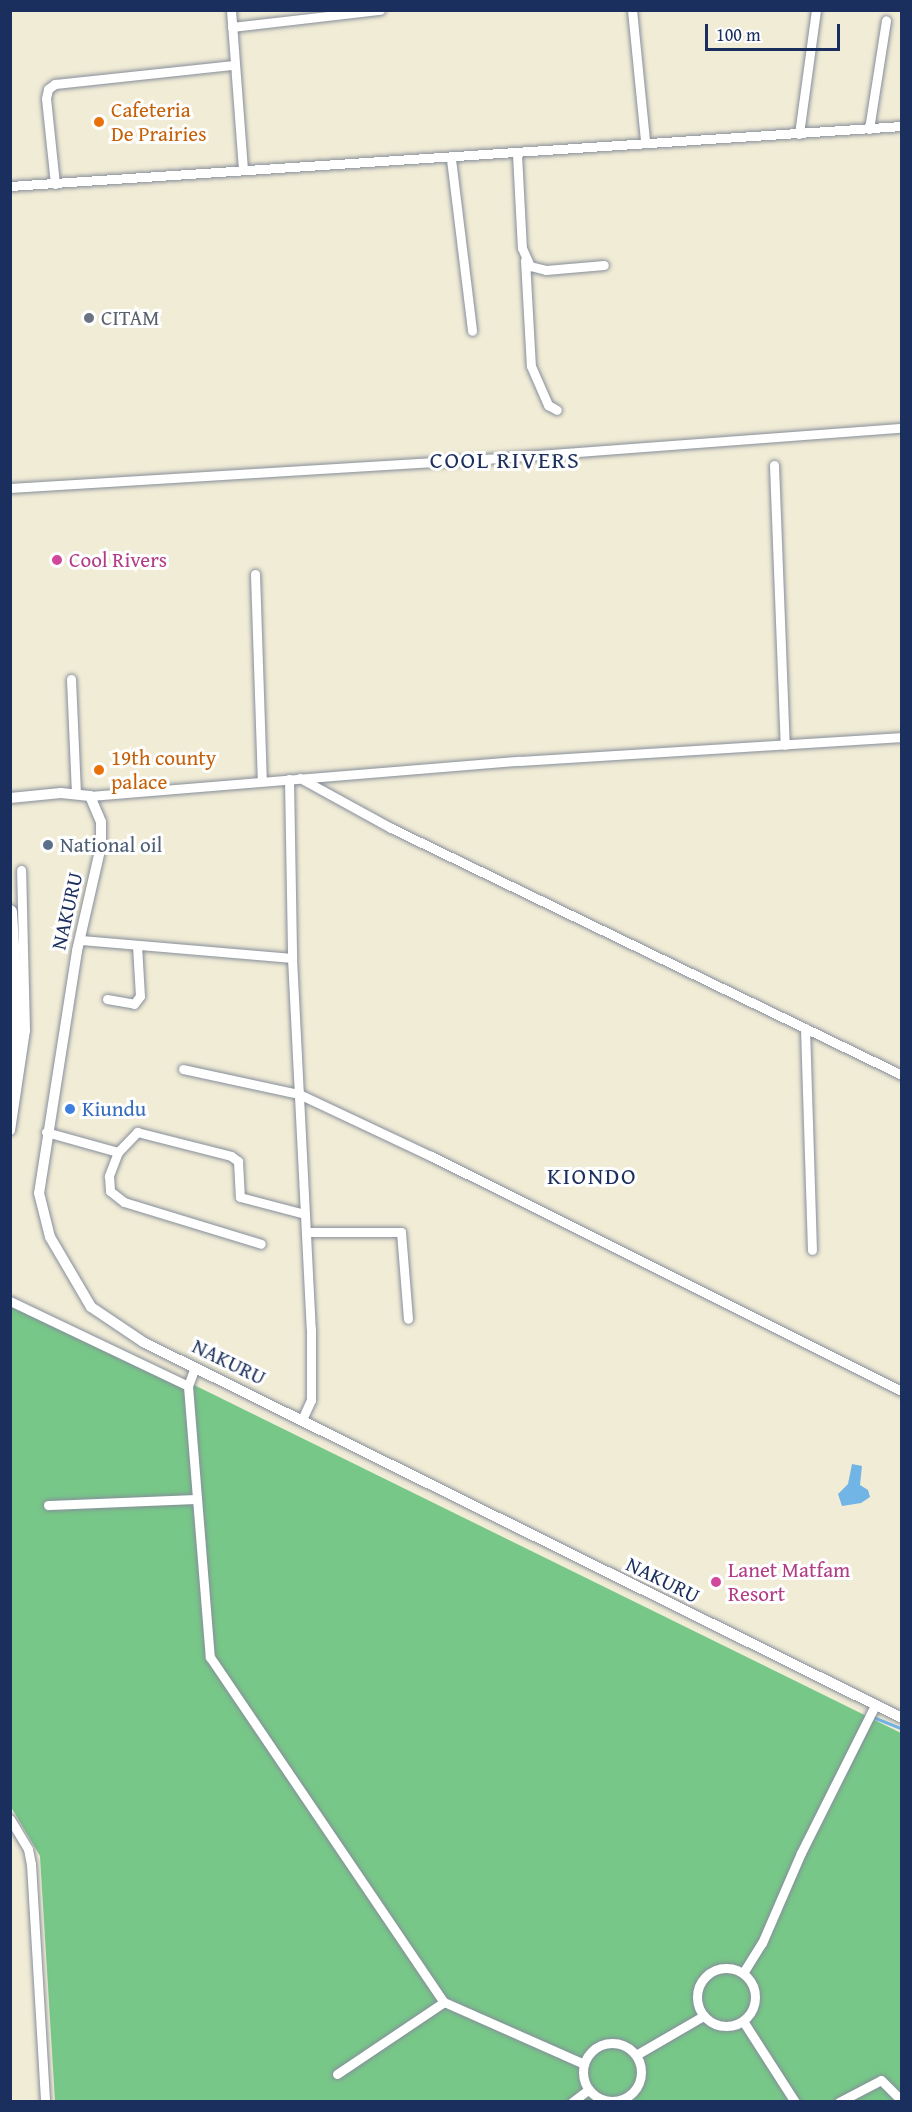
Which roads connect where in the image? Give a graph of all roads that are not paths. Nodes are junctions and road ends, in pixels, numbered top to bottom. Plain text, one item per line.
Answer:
1 (231, 10) edge
2 (380, 10) edge
3 (632, 10) edge
4 (816, 10) edge
5 (886, 20) dead end
6 (232, 27) junction
7 (234, 64) junction
8 (902, 126) edge
9 (870, 129) junction
10 (799, 134) junction
11 (645, 141) junction
12 (516, 154) junction
13 (451, 159) junction
14 (243, 170) junction
15 (55, 184) junction
16 (10, 186) edge
17 (525, 260) junction
18 (604, 264) dead end
19 (471, 331) dead end
20 (557, 410) dead end
21 (902, 428) edge
22 (774, 465) dead end
23 (10, 488) edge
24 (255, 574) dead end
25 (71, 679) dead end
26 (902, 737) edge
27 (785, 745) junction
28 (300, 778) junction
29 (289, 779) junction
30 (262, 781) junction
31 (76, 794) junction
32 (90, 796) junction
33 (10, 798) edge
34 (21, 870) dead end
35 (10, 912) edge
36 (81, 940) junction
37 (137, 945) junction
38 (292, 958) junction
39 (107, 999) dead end
40 (805, 1028) junction
41 (183, 1069) dead end
42 (902, 1075) edge
43 (10, 1087) edge
44 (299, 1094) junction
45 (10, 1130) edge
46 (46, 1132) junction
47 (118, 1152) junction
48 (305, 1214) junction
49 (306, 1232) junction
50 (261, 1244) dead end
51 (812, 1250) dead end
52 (10, 1301) edge
53 (408, 1319) dead end
54 (195, 1367) junction
55 (188, 1386) junction
56 (902, 1391) edge
57 (302, 1419) junction
58 (197, 1499) junction
59 (48, 1505) dead end
60 (875, 1705) junction
61 (902, 1718) edge
62 (10, 1819) edge
63 (743, 1973) junction
64 (444, 2002) junction
65 (703, 2016) junction
66 (743, 2021) junction
67 (636, 2055) junction
68 (584, 2064) junction
69 (337, 2074) dead end
70 (589, 2089) junction
71 (626, 2100) edge
72 (902, 2101) edge
73 (45, 2102) edge
74 (572, 2102) edge
75 (795, 2102) edge
76 (839, 2102) edge

1 - 6 street
2 - 6 street
3 - 11 street
4 - 10 street
5 - 9 street
6 - 7 street
7 - 14 street
7 - 15 street
8 - 9 street
9 - 10 street
10 - 11 street
11 - 12 street
12 - 13 street
12 - 17 street
13 - 14 street
13 - 19 street
14 - 15 street
15 - 16 street
17 - 18 street
17 - 20 street
21 - 23 street
22 - 27 street
24 - 30 street
25 - 31 street
26 - 27 street
27 - 28 street
28 - 29 street
28 - 40 street
29 - 30 street
29 - 38 street
30 - 32 street
31 - 32 main road
31 - 33 main road
32 - 36 main road, NAKURU
34 - 45 street
35 - 43 highway
36 - 37 street
36 - 46 main road, NAKURU
37 - 38 street
37 - 39 street
38 - 44 street
40 - 42 street
40 - 51 street
41 - 44 street
44 - 48 street
44 - 56 street
46 - 47 street
46 - 54 main road, NAKURU
47 - 48 street
47 - 50 street
48 - 49 street
49 - 53 street
49 - 57 street
52 - 55 street
54 - 55 street
54 - 57 main road, NAKURU
55 - 58 street
57 - 60 main road, NAKURU
58 - 59 street
58 - 64 street
60 - 61 main road, NAKURU
60 - 63 street
62 - 73 street
63 - 65 street
63 - 66 street
64 - 68 street
64 - 69 street
65 - 66 street
65 - 67 street
66 - 75 street
67 - 68 street
67 - 71 street
68 - 70 street
70 - 71 street
70 - 74 street
72 - 76 street

